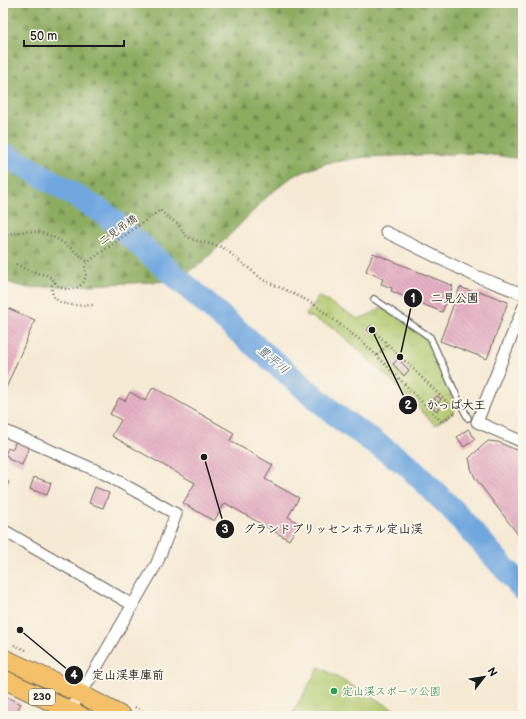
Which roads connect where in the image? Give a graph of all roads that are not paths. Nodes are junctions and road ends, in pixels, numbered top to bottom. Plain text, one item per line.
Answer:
1 (386, 232) dead end
2 (523, 294) edge
3 (374, 299) dead end
4 (523, 308) edge
5 (468, 418) dead end
6 (3, 430) edge
7 (523, 442) edge
8 (3, 530) edge
9 (133, 605) junction
10 (3, 658) edge
11 (3, 680) edge
12 (81, 694) junction
13 (76, 713) edge
14 (122, 716) edge

1 - 2 street
3 - 5 lane
4 - 7 street
6 - 9 street
8 - 9 street
9 - 12 street
10 - 12 highway, 230
11 - 13 highway, 230
12 - 13 street
12 - 14 highway, 230

